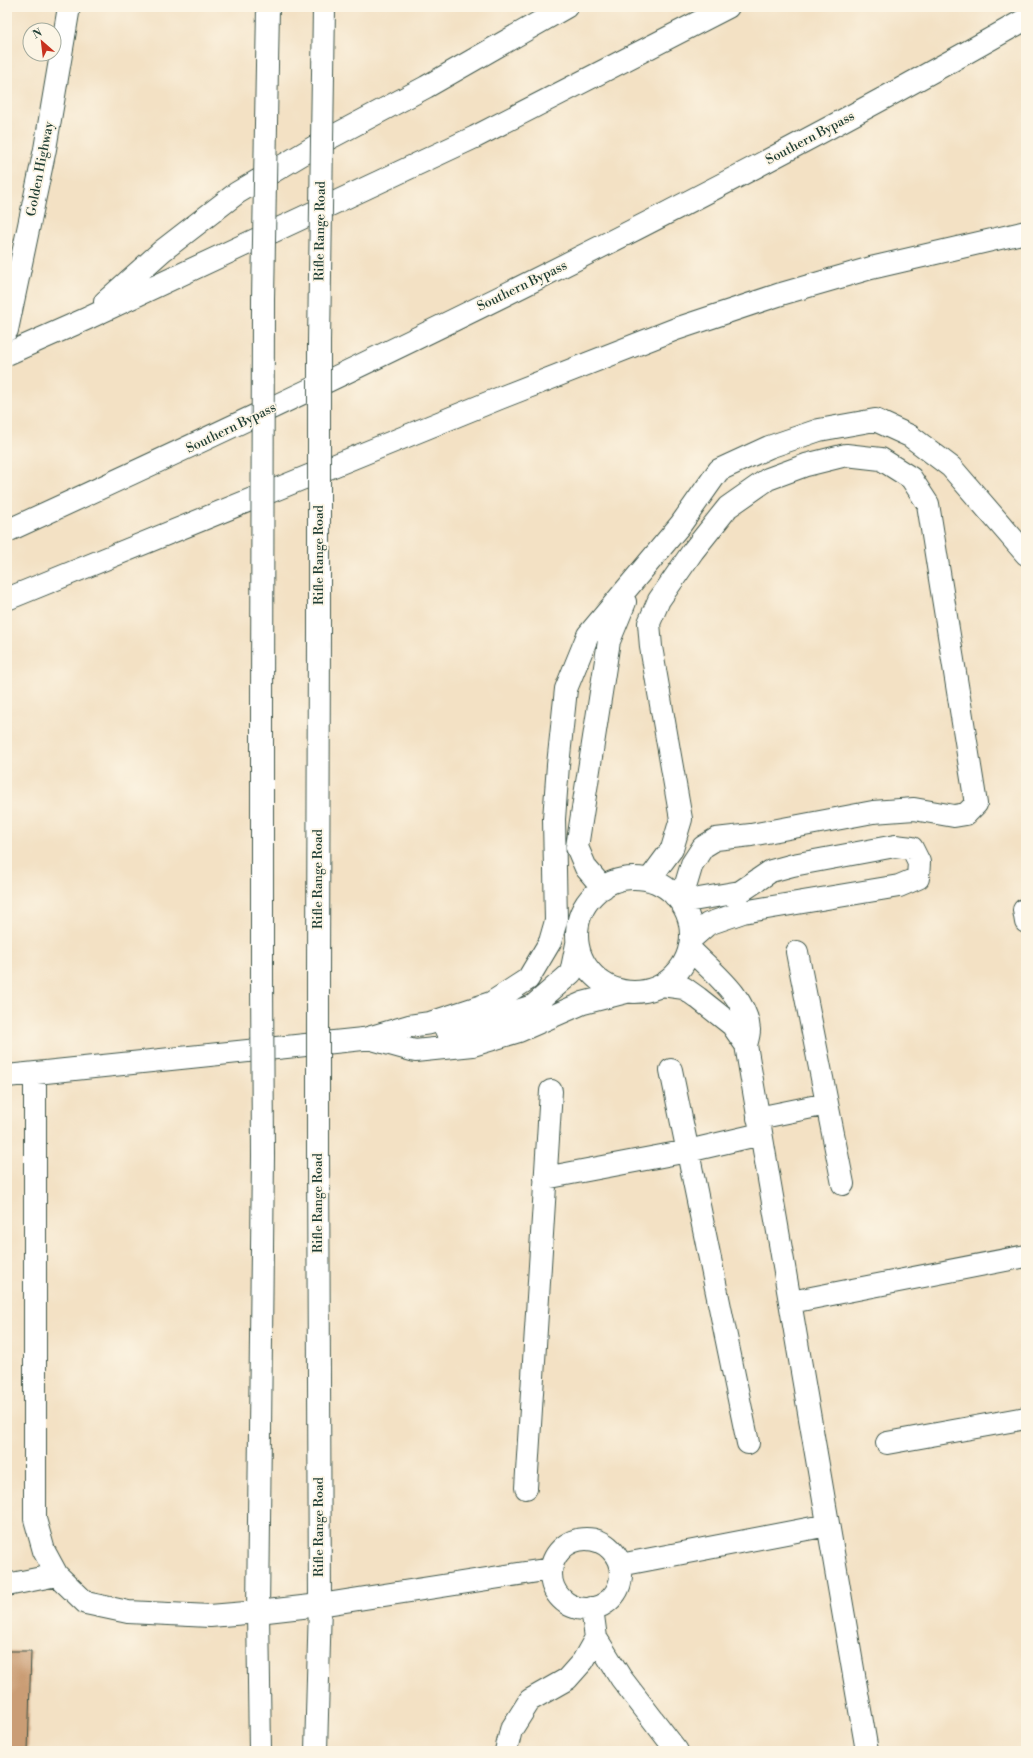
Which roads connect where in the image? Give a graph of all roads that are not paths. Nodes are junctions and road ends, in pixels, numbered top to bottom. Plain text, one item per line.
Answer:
1 (69, 7) edge
2 (268, 7) edge
3 (324, 7) edge
4 (566, 7) edge
5 (728, 7) edge
6 (1026, 19) edge
7 (1026, 232) edge
8 (86, 319) junction
9 (7, 330) edge
10 (7, 354) edge
11 (7, 531) edge
12 (1026, 554) edge
13 (632, 584) junction
14 (7, 599) edge
15 (649, 880) junction
16 (603, 888) junction
17 (678, 899) junction
18 (583, 908) junction
19 (556, 921) junction
20 (577, 944) junction
21 (690, 944) junction
22 (797, 952) dead end
23 (662, 985) junction
24 (626, 992) junction
25 (368, 1038) junction
26 (746, 1045) junction
27 (671, 1070) dead end
28 (35, 1074) junction
29 (7, 1076) edge
30 (551, 1091) dead end
31 (827, 1104) junction
32 (760, 1126) junction
33 (688, 1151) junction
34 (545, 1178) junction
35 (843, 1184) dead end
36 (1026, 1256) edge
37 (791, 1302) junction
38 (1026, 1418) edge
39 (748, 1443) dead end
40 (887, 1443) dead end
41 (526, 1488) dead end
42 (828, 1525) junction
43 (620, 1565) junction
44 (551, 1569) junction
45 (57, 1575) junction
46 (7, 1585) edge
47 (320, 1605) junction
48 (592, 1608) junction
49 (258, 1612) junction
50 (596, 1638) junction
51 (260, 1751) edge
52 (316, 1751) edge
53 (506, 1751) edge
54 (677, 1751) edge
55 (867, 1751) edge

1 - 9 main road, Golden Highway
2 - 49 main road, bridge
3 - 47 main road, Rifle Range Road, bridge
4 - 8 main road
5 - 8 main road
6 - 11 main road, Southern Bypass
7 - 14 main road
8 - 10 main road
12 - 13 main road
13 - 16 main road
13 - 19 main road
15 - 16 main road
15 - 17 main road
15 - 17 main road
16 - 18 main road
17 - 21 main road
17 - 21 main road
18 - 19 main road
18 - 20 main road
19 - 25 main road
20 - 24 main road
20 - 25 main road
21 - 23 main road
21 - 26 main road
22 - 31 main road
23 - 24 main road
23 - 26 main road
24 - 25 main road
25 - 28 main road
26 - 32 main road
27 - 33 main road
28 - 29 main road
28 - 45 main road
30 - 34 main road
31 - 32 main road
31 - 35 main road
32 - 33 main road
32 - 37 main road
33 - 34 main road
33 - 39 main road
34 - 41 main road
36 - 37 main road
37 - 42 main road
38 - 40 main road
42 - 43 main road
42 - 55 main road
43 - 44 main road
43 - 48 main road
44 - 47 main road
44 - 48 main road
45 - 46 main road
45 - 49 main road
47 - 49 main road
47 - 52 main road, Rifle Range Road
48 - 50 main road
49 - 51 main road
50 - 53 main road
50 - 54 main road

